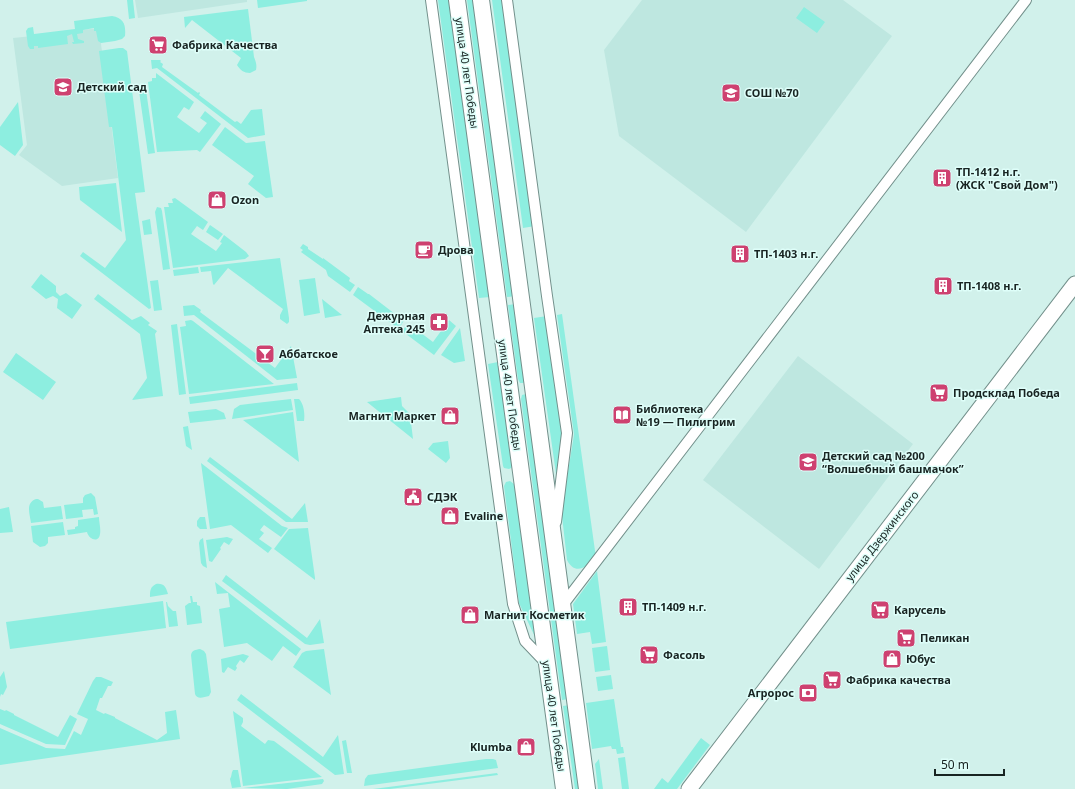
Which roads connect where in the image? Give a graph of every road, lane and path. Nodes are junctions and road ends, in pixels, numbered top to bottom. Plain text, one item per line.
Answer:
1 (431, 0) edge
2 (457, 0) edge
3 (481, 0) edge
4 (507, 0) edge
5 (1026, 0) edge
6 (1075, 284) edge
7 (532, 387) junction
8 (510, 391) junction
9 (553, 542) junction
10 (562, 606) junction
11 (546, 663) junction
12 (564, 789) edge
13 (587, 789) edge
14 (689, 789) edge

1 - 11 street
2 - 8 main road, улица 40 лет Победы
3 - 7 main road, улица 40 лет Победы
4 - 9 street
5 - 10 street
6 - 14 main road, улица Дзержинского
7 - 8 main road
7 - 9 main road, улица 40 лет Победы
8 - 11 main road, улица 40 лет Победы
9 - 10 main road, улица 40 лет Победы
10 - 13 main road, улица 40 лет Победы
11 - 12 main road, улица 40 лет Победы

